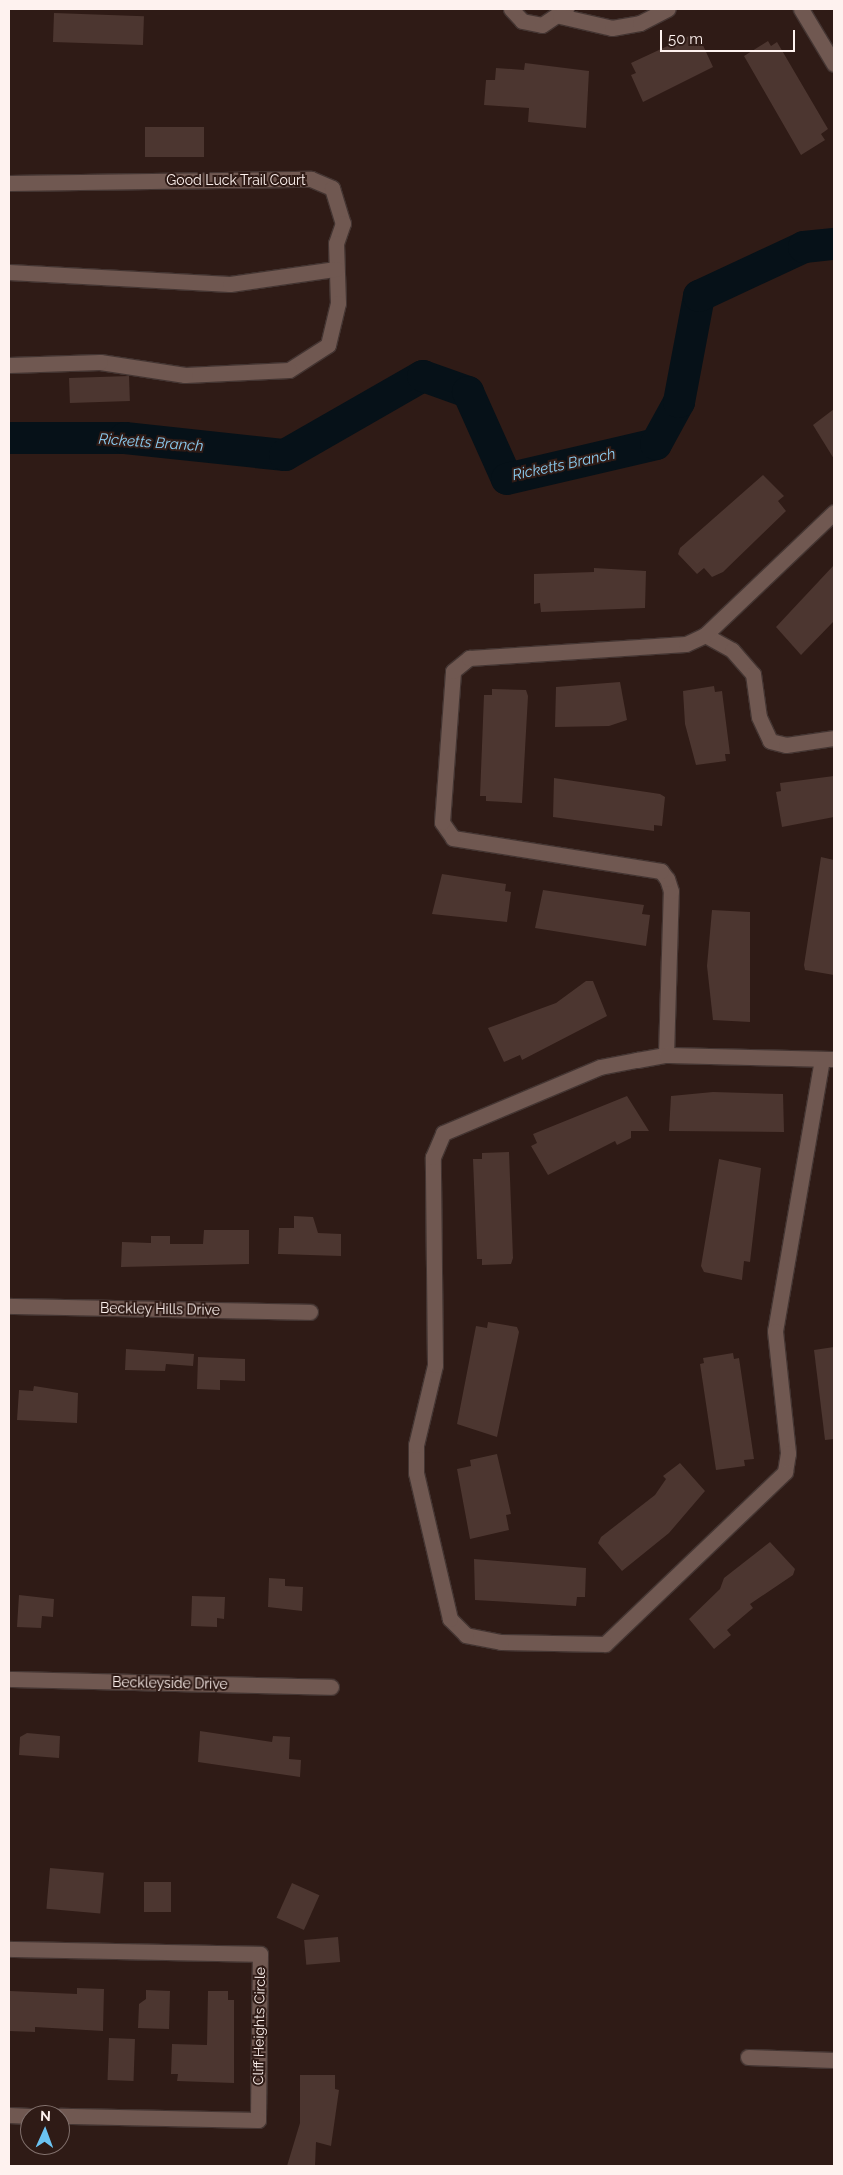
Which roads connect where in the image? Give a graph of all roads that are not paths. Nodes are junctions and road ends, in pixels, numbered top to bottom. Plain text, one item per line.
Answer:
1 (511, 9) edge
2 (668, 9) edge
3 (801, 9) edge
4 (563, 13) edge
5 (834, 64) edge
6 (9, 183) edge
7 (336, 269) junction
8 (9, 272) edge
9 (9, 365) edge
10 (834, 512) edge
11 (705, 635) junction
12 (834, 738) edge
13 (666, 1055) junction
14 (828, 1059) edge
15 (9, 1306) edge
16 (310, 1312) dead end
17 (9, 1679) edge
18 (331, 1687) dead end
19 (9, 1949) edge
20 (748, 2057) dead end
21 (834, 2060) edge
22 (70, 2116) edge

1 - 4 street
2 - 4 street
3 - 5 street
6 - 7 street, Good Luck Trail Court
7 - 8 street
7 - 9 street, Good Luck Trail Court
10 - 11 street
11 - 12 street
11 - 13 street
13 - 14 street
13 - 14 street
15 - 16 street, Beckley Hills Drive
17 - 18 street, Beckleyside Drive
19 - 22 street, Cliff Heights Circle
20 - 21 street

